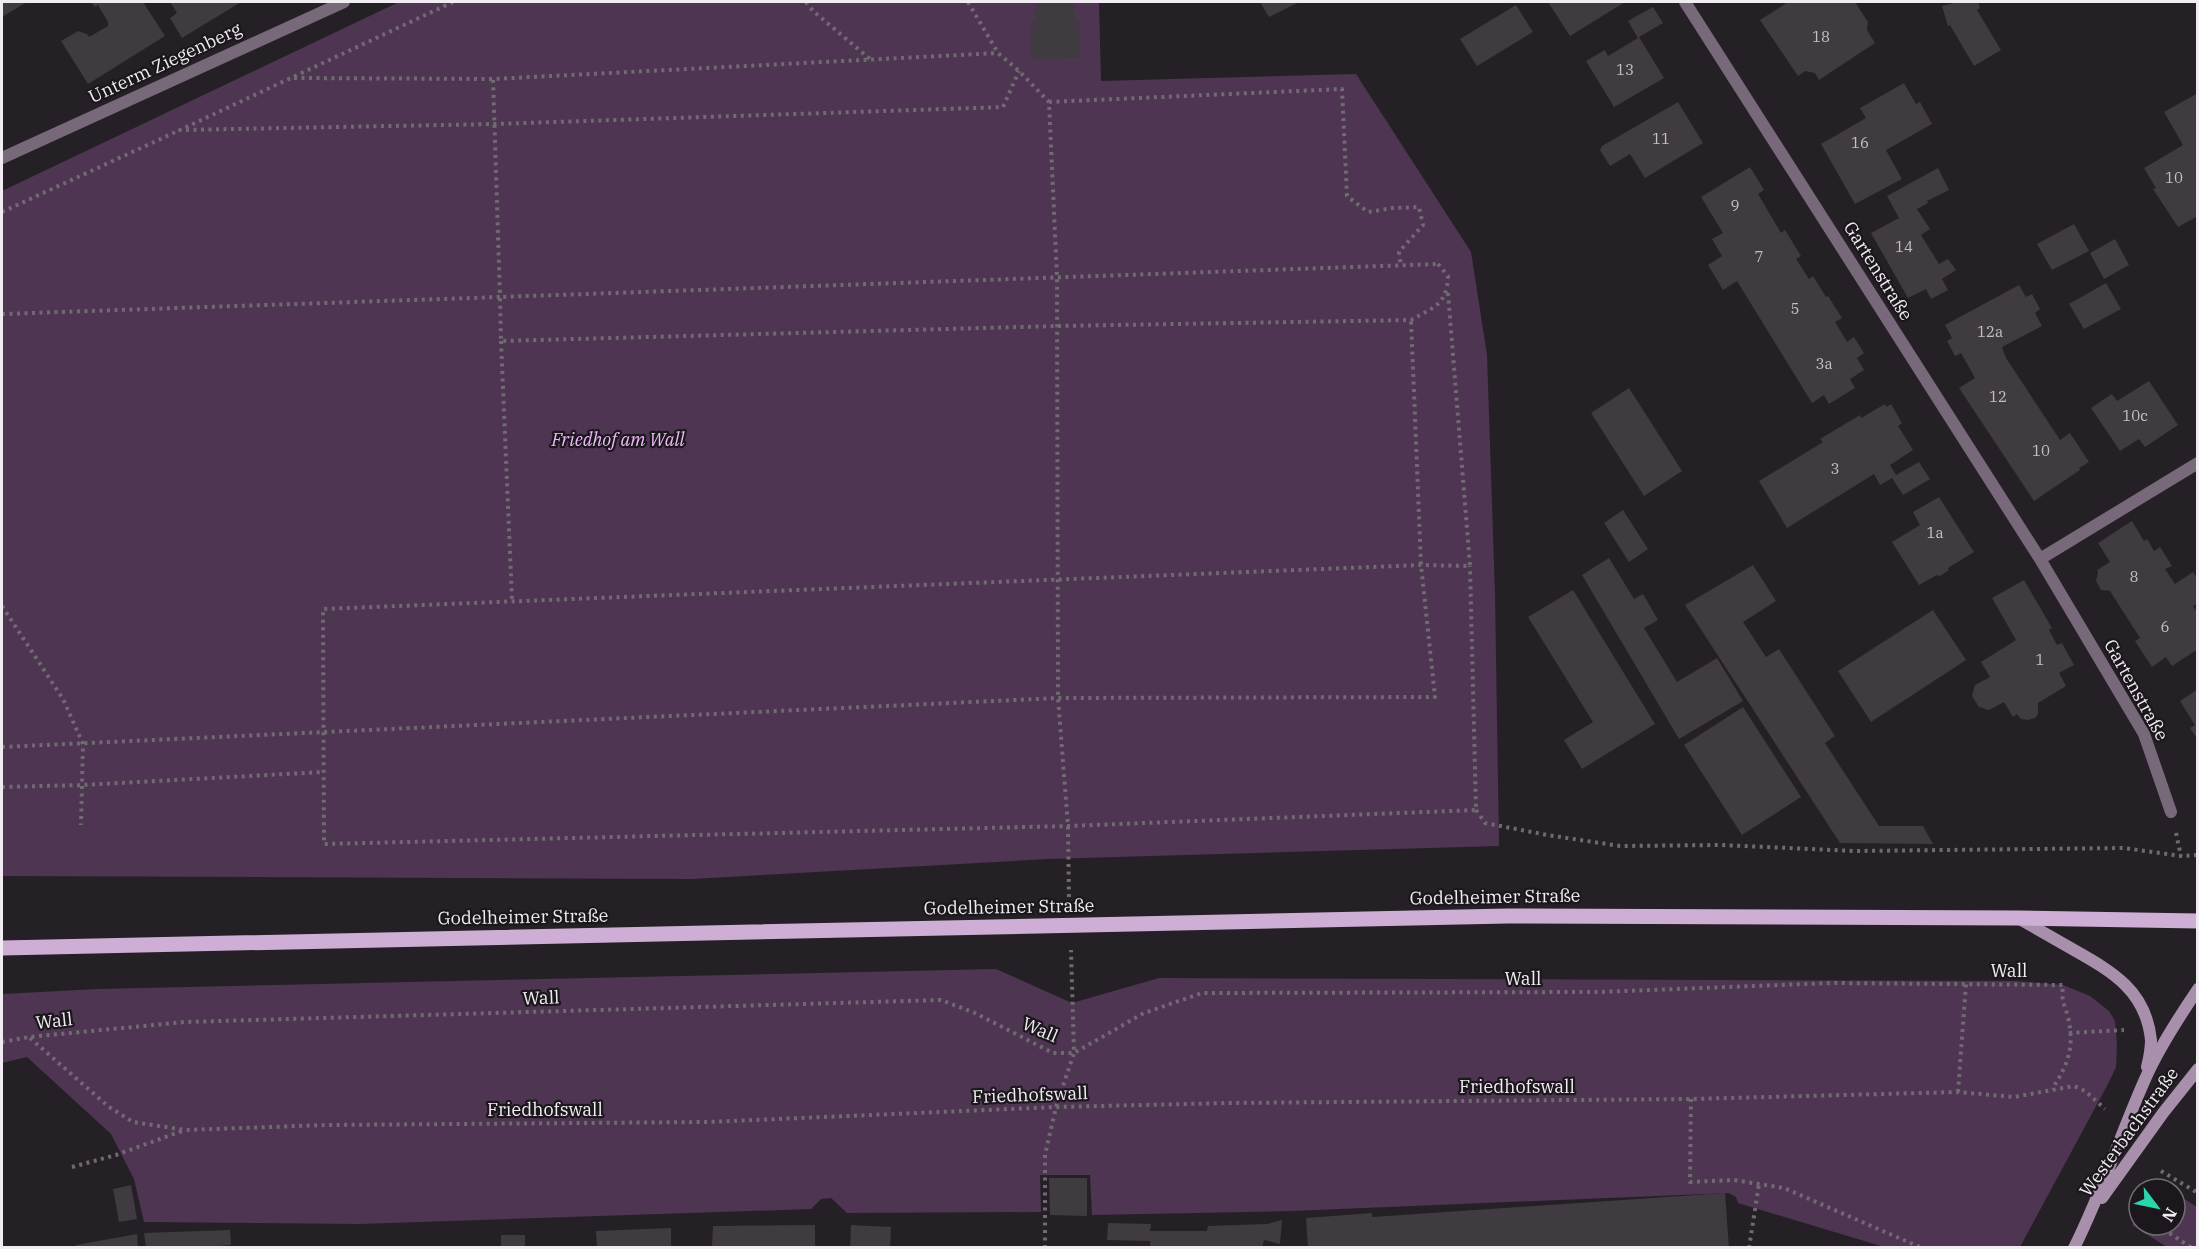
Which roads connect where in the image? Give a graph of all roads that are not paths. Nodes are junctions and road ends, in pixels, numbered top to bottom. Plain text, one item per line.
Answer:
1 (344, 2) edge
2 (1685, 2) edge
3 (2, 158) edge
4 (2198, 463) edge
5 (2040, 559) junction
6 (2171, 812) dead end
7 (2018, 918) junction
8 (2198, 921) edge
9 (2, 948) edge
10 (2198, 989) edge
11 (2198, 1070) edge
12 (2146, 1077) junction
13 (2090, 1216) junction
14 (2073, 1248) edge

1 - 3 street, Unterm Ziegenberg
2 - 5 street, Gartenstraße
4 - 5 street
5 - 6 street, Gartenstraße
7 - 8 main road, Godelheimer Straße
7 - 9 main road, Godelheimer Straße
7 - 12 main road, Westerbachstraße
10 - 12 main road, Westerbachstraße
11 - 13 main road, Westerbachstraße
12 - 13 main road, Westerbachstraße
13 - 14 main road, Westerbachstraße

